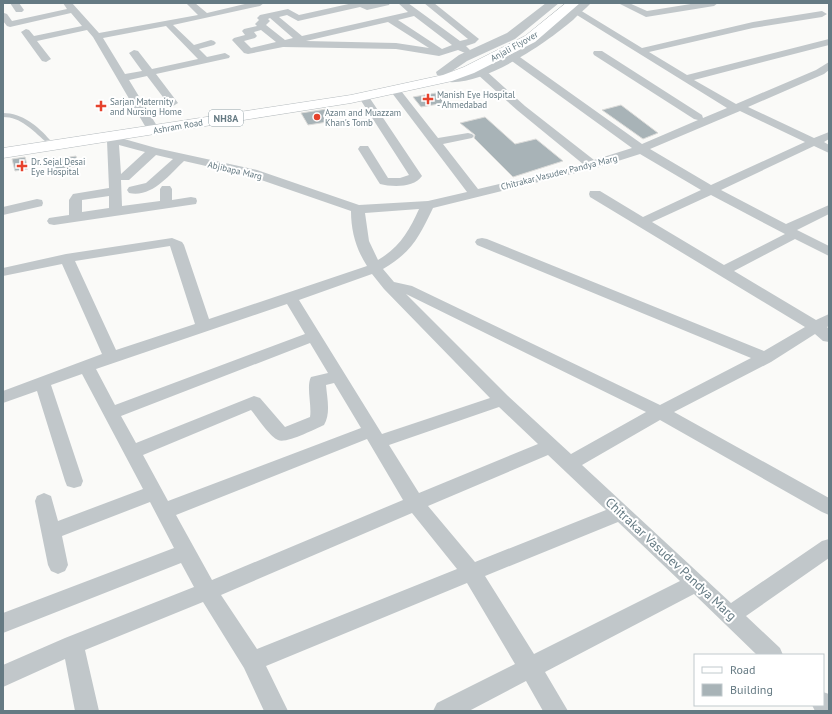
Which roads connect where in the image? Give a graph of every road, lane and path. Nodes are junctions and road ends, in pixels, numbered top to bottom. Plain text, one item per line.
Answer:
1 (67, 3) edge
2 (190, 3) edge
3 (260, 3) edge
4 (384, 3) edge
5 (402, 3) edge
6 (428, 3) edge
7 (553, 3) edge
8 (563, 3) edge
9 (622, 3) edge
10 (714, 3) edge
11 (578, 5) edge
12 (346, 7) junction
13 (367, 7) junction
14 (812, 7) dead end
15 (74, 10) junction
16 (330, 11) junction
17 (415, 13) junction
18 (271, 15) junction
19 (314, 15) junction
20 (4, 16) edge
21 (205, 16) junction
22 (403, 16) junction
23 (825, 16) edge
24 (298, 18) junction
25 (388, 23) junction
26 (21, 24) dead end
27 (370, 24) junction
28 (89, 27) junction
29 (170, 27) dead end
30 (264, 27) junction
31 (354, 28) junction
32 (337, 32) junction
33 (371, 34) dead end
34 (96, 36) junction
35 (252, 36) junction
36 (321, 36) junction
37 (32, 39) junction
38 (301, 40) junction
39 (829, 42) edge
40 (210, 44) dead end
41 (284, 44) junction
42 (333, 44) junction
43 (459, 45) junction
44 (192, 48) junction
45 (265, 48) junction
46 (640, 51) junction
47 (440, 52) junction
48 (134, 53) dead end
49 (598, 53) dead end
50 (225, 56) dead end
51 (513, 57) junction
52 (46, 58) dead end
53 (205, 61) junction
54 (468, 65) junction
55 (829, 65) edge
56 (216, 71) dead end
57 (150, 72) junction
58 (824, 74) edge
59 (445, 75) junction
60 (122, 78) junction
61 (685, 80) junction
62 (653, 88) junction
63 (394, 89) junction
64 (362, 96) junction
65 (173, 103) dead end
66 (738, 108) junction
67 (3, 115) edge
68 (698, 117) dead end
69 (152, 126) junction
70 (829, 135) edge
71 (468, 136) dead end
72 (112, 138) junction
73 (47, 140) junction
74 (436, 142) junction
75 (814, 142) junction
76 (3, 147) edge
77 (364, 149) dead end
78 (641, 149) junction
79 (829, 149) edge
80 (154, 152) junction
81 (3, 153) edge
82 (181, 158) junction
83 (592, 165) junction
84 (125, 178) dead end
85 (166, 189) dead end
86 (133, 190) dead end
87 (711, 190) junction
88 (115, 191) junction
89 (475, 193) junction
90 (595, 194) dead end
91 (191, 201) dead end
92 (37, 203) dead end
93 (166, 204) junction
94 (428, 204) junction
95 (829, 209) edge
96 (358, 210) junction
97 (3, 211) edge
98 (116, 211) junction
99 (76, 217) junction
100 (54, 221) dead end
101 (642, 222) junction
102 (791, 231) junction
103 (482, 242) dead end
104 (829, 252) edge
105 (66, 258) junction
106 (374, 268) junction
107 (724, 271) junction
108 (3, 272) edge
109 (389, 286) junction
110 (291, 298) junction
111 (204, 326) junction
112 (825, 327) edge
113 (314, 336) junction
114 (111, 357) junction
115 (765, 358) junction
116 (86, 366) junction
117 (338, 376) junction
118 (42, 382) junction
119 (3, 397) edge
120 (502, 400) junction
121 (660, 412) junction
122 (111, 413) junction
123 (374, 436) junction
124 (551, 446) junction
125 (132, 452) junction
126 (569, 464) junction
127 (74, 480) dead end
128 (154, 493) junction
129 (44, 501) dead end
130 (415, 503) junction
131 (829, 507) edge
132 (164, 511) junction
133 (621, 512) junction
134 (51, 532) junction
135 (829, 547) edge
136 (186, 552) junction
137 (58, 566) dead end
138 (472, 573) junction
139 (696, 583) junction
140 (207, 591) junction
141 (730, 615) junction
142 (3, 623) edge
143 (73, 645) junction
144 (771, 654) edge
145 (252, 661) junction
146 (530, 669) junction
147 (3, 676) edge
148 (87, 711) edge
149 (276, 711) edge
150 (445, 711) edge
151 (556, 711) edge

1 - 15 street
2 - 21 street
3 - 21 street
4 - 13 street
4 - 22 street
5 - 17 street
6 - 43 street
7 - 54 street
8 - 54 main road, Anjali Flyover
9 - 10 street
11 - 46 street
11 - 51 street
11 - 54 main road, Anjali Flyover
12 - 13 street
12 - 16 street
12 - 27 street
13 - 25 street
14 - 23 street
15 - 20 street
15 - 28 street
16 - 19 street
16 - 31 street
17 - 22 street
17 - 43 street
18 - 24 street
18 - 30 street
18 - 38 street
19 - 24 street
19 - 32 street
21 - 34 street
22 - 25 street
23 - 46 street
24 - 36 street
25 - 27 street
25 - 47 street
26 - 37 street
27 - 31 street
28 - 34 street
28 - 37 street
29 - 44 street
30 - 35 street
30 - 41 street
31 - 32 street
32 - 36 street
33 - 42 street
34 - 60 street
35 - 45 street
35 - 45 street
36 - 38 street
37 - 52 street
38 - 41 street
39 - 61 street
40 - 44 street
41 - 42 street
41 - 45 street
42 - 47 street
43 - 47 street
43 - 54 street
44 - 53 street
46 - 61 street
47 - 54 street
48 - 57 street
49 - 62 street
50 - 53 street
51 - 54 street
51 - 78 street
53 - 56 street
53 - 57 street
54 - 59 main road, Anjali Flyover / NH8A
54 - 83 street
55 - 58 street, Chitrakar Vasudev Pandya Marg
57 - 60 street
57 - 65 street
58 - 66 street, Chitrakar Vasudev Pandya Marg
59 - 63 main road, Ashram Road / NH8A
59 - 69 main road, Ashram Road
60 - 69 street
61 - 62 street
61 - 66 street
62 - 68 street
63 - 64 main road, Ashram Road / NH8A
63 - 74 street
64 - 72 main road, Ashram Road / NH8A
64 - 77 street
66 - 75 street
66 - 78 street, Chitrakar Vasudev Pandya Marg
67 - 73 lane
69 - 73 main road, Ashram Road
70 - 75 street
71 - 74 street
72 - 80 street, Abjibapa Marg
72 - 81 main road, Ashram Road / NH8A
72 - 88 street
73 - 76 main road, Ashram Road
74 - 89 street
75 - 79 street
75 - 87 street
78 - 83 street, Chitrakar Vasudev Pandya Marg
78 - 87 street
80 - 82 street, Abjibapa Marg
80 - 84 street
82 - 86 street
82 - 96 street, Abjibapa Marg
83 - 89 street, Chitrakar Vasudev Pandya Marg
85 - 93 street
87 - 101 street
87 - 102 street
88 - 98 street
88 - 99 street
89 - 94 street, Chitrakar Vasudev Pandya Marg
90 - 101 street
91 - 93 street
92 - 97 street
93 - 98 street
94 - 96 street, Chitrakar Vasudev Pandya Marg
94 - 106 street
95 - 102 street
96 - 106 street, Chitrakar Vasudev Pandya Marg
98 - 99 street
99 - 100 street
101 - 107 street
102 - 104 street
102 - 107 street
103 - 115 street
105 - 108 street
105 - 111 street
105 - 114 street
106 - 109 street, Chitrakar Vasudev Pandya Marg
106 - 110 street
107 - 112 street
109 - 120 street, Chitrakar Vasudev Pandya Marg
109 - 121 street
110 - 111 street
110 - 113 street
111 - 114 street
112 - 115 street
113 - 117 street
113 - 122 street
114 - 116 street
115 - 121 street
116 - 118 street
116 - 122 street
117 - 123 street
117 - 125 street
118 - 119 street
118 - 127 street
120 - 123 street
120 - 124 street, Chitrakar Vasudev Pandya Marg
121 - 126 street
121 - 131 street
122 - 125 street
123 - 130 street
123 - 132 street
124 - 126 street, Chitrakar Vasudev Pandya Marg
124 - 130 street
125 - 128 street
126 - 133 street, Chitrakar Vasudev Pandya Marg
128 - 132 street
128 - 134 street
129 - 134 street
130 - 138 street
130 - 140 street
132 - 136 street
133 - 138 street
133 - 139 street, Chitrakar Vasudev Pandya Marg
134 - 137 street
135 - 141 street
136 - 140 street
136 - 142 street
138 - 145 street
138 - 146 street
139 - 141 street, Chitrakar Vasudev Pandya Marg
139 - 146 street
140 - 143 street
140 - 145 street
141 - 144 street, Chitrakar Vasudev Pandya Marg
143 - 147 street
143 - 148 street
145 - 149 street
146 - 150 street
146 - 151 street

